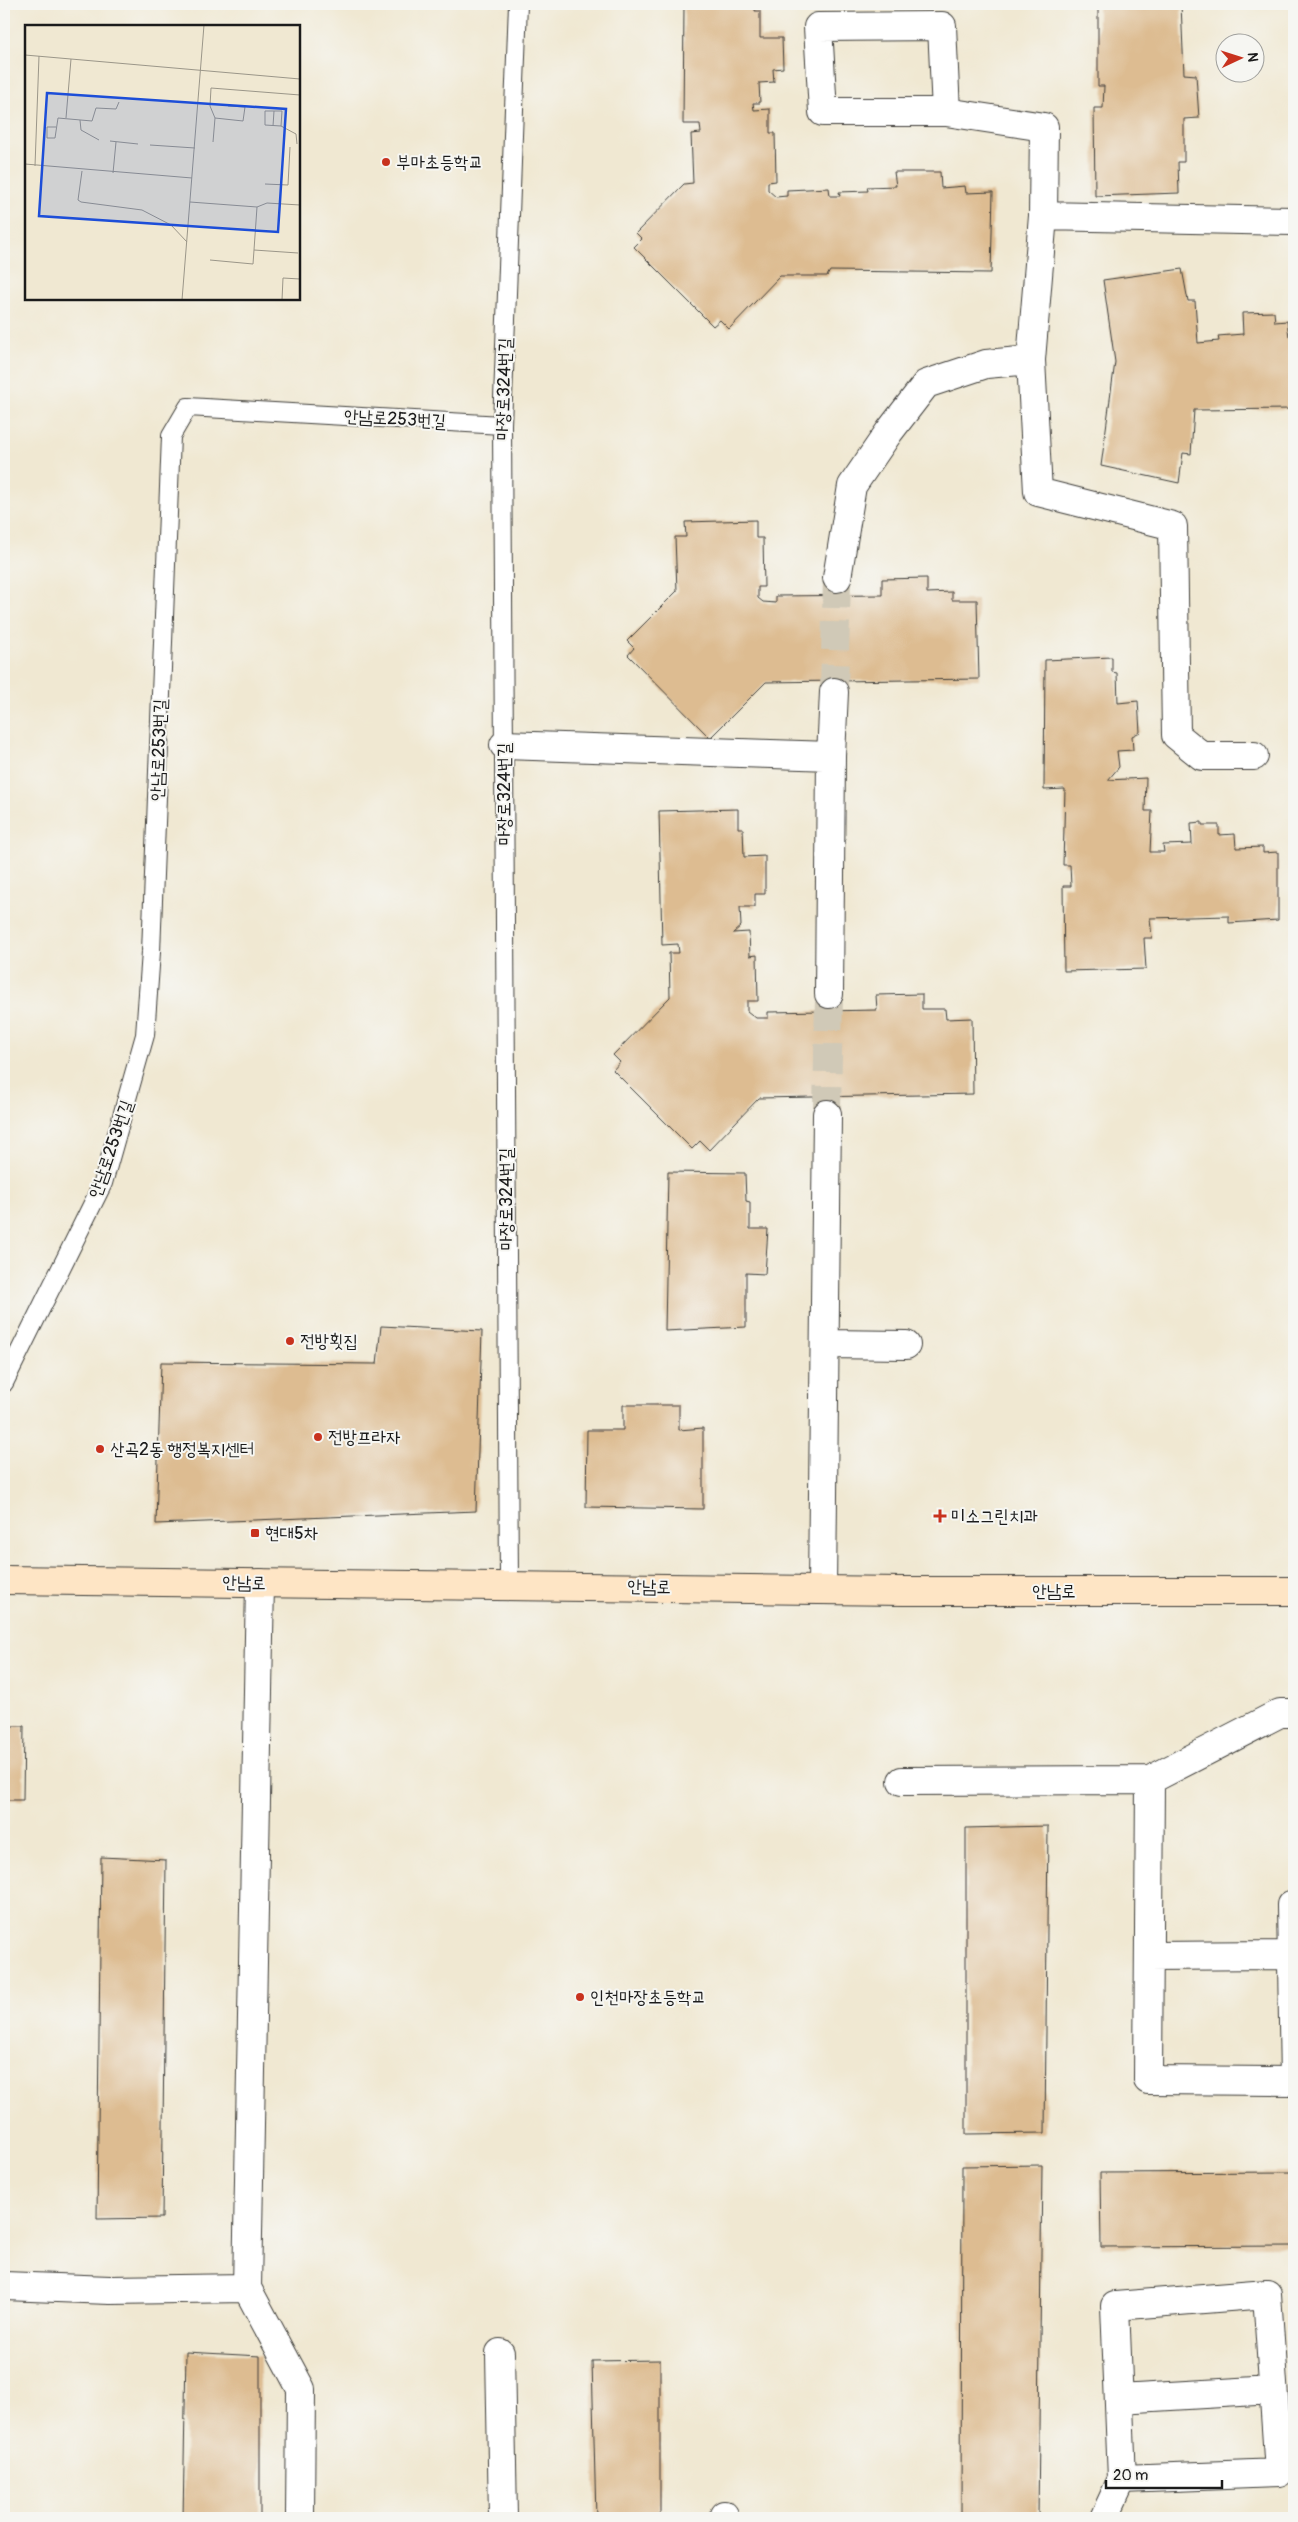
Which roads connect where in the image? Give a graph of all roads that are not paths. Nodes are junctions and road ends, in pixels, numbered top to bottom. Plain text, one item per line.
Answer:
1 (518, 4) edge
2 (946, 112) junction
3 (1043, 216) junction
4 (1294, 221) edge
5 (1031, 360) junction
6 (502, 425) junction
7 (837, 578) tunnel mouth
8 (834, 692) tunnel mouth
9 (504, 745) junction
10 (830, 756) junction
11 (1254, 756) dead end
12 (828, 994) tunnel mouth
13 (827, 1114) tunnel mouth
14 (825, 1344) junction
15 (906, 1345) dead end
16 (4, 1383) edge
17 (4, 1580) edge
18 (260, 1583) junction
19 (508, 1585) junction
20 (822, 1590) junction
21 (1294, 1591) edge
22 (1294, 1713) edge
23 (1150, 1780) junction
24 (902, 1781) dead end
25 (1291, 1905) dead end
26 (1292, 1955) junction
27 (1150, 1956) junction
28 (4, 2286) edge
29 (247, 2288) junction
30 (500, 2354) dead end
31 (1273, 2390) junction
32 (1119, 2399) junction
33 (1122, 2479) junction
34 (300, 2518) edge
35 (503, 2518) edge
36 (1104, 2518) edge

1 - 6 lane, 마장로324번길
2 - 2 street
2 - 3 street
3 - 4 street
3 - 5 street
5 - 7 street
5 - 11 street
6 - 9 lane, 마장로324번길
6 - 16 lane, 안남로253번길
8 - 10 street
9 - 10 street
9 - 19 lane, 마장로324번길
10 - 12 street
13 - 14 street
14 - 15 street
14 - 20 street
17 - 18 main road, 안남로
18 - 19 main road, 안남로
18 - 29 street
19 - 20 main road, 안남로
20 - 21 main road, 안남로
22 - 23 street
23 - 24 street
23 - 27 street
25 - 26 street
26 - 27 street
26 - 27 street
28 - 29 street
29 - 34 street
30 - 35 street
31 - 32 street
31 - 32 street
31 - 33 street
32 - 33 street
33 - 36 street

